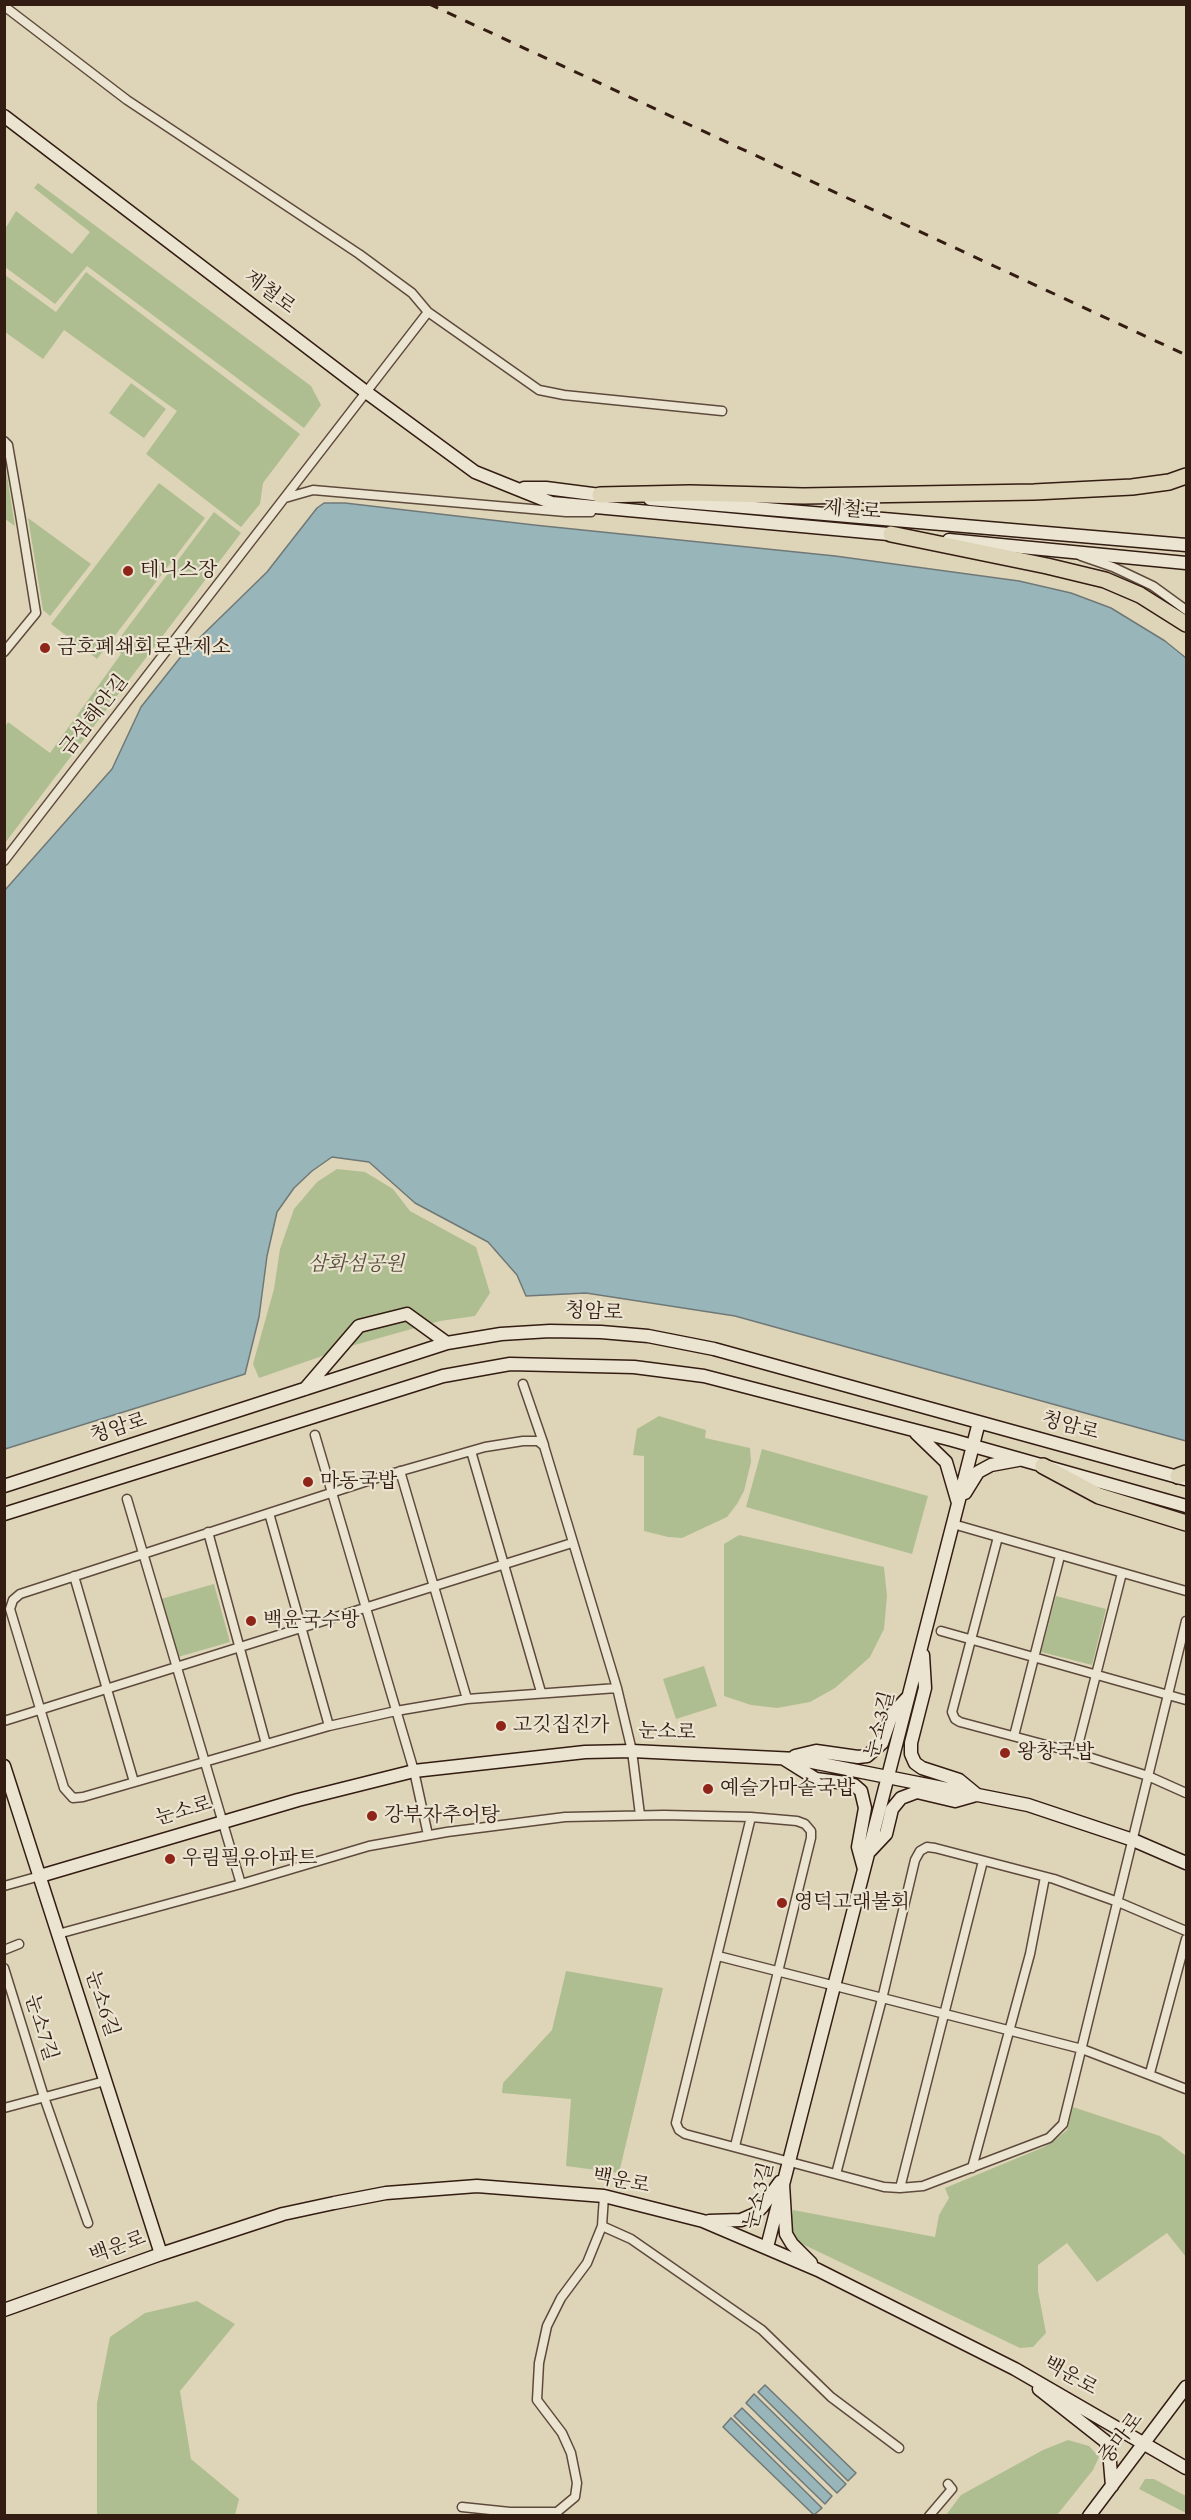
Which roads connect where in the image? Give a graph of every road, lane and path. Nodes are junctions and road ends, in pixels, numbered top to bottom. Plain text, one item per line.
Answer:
1 (4, 6) edge
2 (4, 116) edge
3 (428, 312) junction
4 (366, 392) junction
5 (722, 411) dead end
6 (4, 441) edge
7 (1186, 477) edge
8 (518, 488) junction
9 (600, 495) junction
10 (285, 498) junction
11 (636, 511) junction
12 (891, 534) junction
13 (1186, 545) edge
14 (1063, 550) junction
15 (1186, 563) edge
16 (1186, 610) edge
17 (1186, 624) edge
18 (4, 652) edge
19 (4, 861) edge
20 (447, 1343) junction
21 (523, 1384) dead end
22 (304, 1390) junction
23 (979, 1422) junction
24 (913, 1430) junction
25 (315, 1435) dead end
26 (544, 1446) junction
27 (973, 1446) junction
28 (471, 1451) junction
29 (1020, 1459) junction
30 (1043, 1466) junction
31 (400, 1471) junction
32 (1184, 1476) edge
33 (4, 1486) edge
34 (332, 1493) junction
35 (127, 1498) dead end
36 (958, 1504) junction
37 (1186, 1506) edge
38 (269, 1513) junction
39 (4, 1514) edge
40 (1186, 1523) edge
41 (953, 1524) junction
42 (208, 1532) junction
43 (998, 1537) junction
44 (572, 1543) junction
45 (143, 1554) junction
46 (1060, 1556) junction
47 (504, 1564) junction
48 (1122, 1573) junction
49 (74, 1576) junction
50 (434, 1586) junction
51 (1186, 1591) edge
52 (366, 1608) junction
53 (1186, 1622) edge
54 (301, 1628) junction
55 (941, 1631) dead end
56 (971, 1639) junction
57 (923, 1642) junction
58 (240, 1647) junction
59 (1034, 1657) junction
60 (177, 1667) junction
61 (1096, 1674) junction
62 (617, 1688) junction
63 (107, 1689) junction
64 (541, 1692) junction
65 (1168, 1695) junction
66 (909, 1696) junction
67 (467, 1699) junction
68 (1186, 1700) edge
69 (40, 1710) junction
70 (396, 1711) junction
71 (4, 1721) edge
72 (329, 1726) junction
73 (1014, 1736) junction
74 (266, 1744) junction
75 (632, 1751) junction
76 (1076, 1753) junction
77 (783, 1758) junction
78 (205, 1762) junction
79 (4, 1766) edge
80 (414, 1771) junction
81 (1148, 1776) junction
82 (888, 1777) junction
83 (134, 1782) junction
84 (1186, 1793) edge
85 (977, 1794) junction
86 (640, 1815) junction
87 (752, 1817) junction
88 (223, 1821) junction
89 (428, 1835) junction
90 (1133, 1840) junction
91 (868, 1852) junction
92 (983, 1861) junction
93 (1186, 1863) edge
94 (864, 1869) junction
95 (40, 1876) junction
96 (1045, 1877) junction
97 (241, 1884) junction
98 (4, 1886) edge
99 (1118, 1902) junction
100 (1186, 1931) edge
101 (58, 1934) junction
102 (1186, 1939) edge
103 (19, 1944) dead end
104 (4, 1950) edge
105 (718, 1956) junction
106 (4, 1968) edge
107 (779, 1973) junction
108 (834, 1987) junction
109 (882, 1999) junction
110 (945, 2014) junction
111 (1010, 2030) junction
112 (1082, 2049) junction
113 (1150, 2073) junction
114 (105, 2080) junction
115 (1186, 2089) edge
116 (44, 2097) junction
117 (4, 2108) edge
118 (735, 2146) junction
119 (789, 2161) junction
120 (972, 2168) junction
121 (836, 2174) junction
122 (783, 2184) junction
123 (900, 2188) junction
124 (604, 2196) junction
125 (703, 2221) junction
126 (88, 2223) dead end
127 (603, 2226) junction
128 (767, 2247) junction
129 (161, 2254) junction
130 (818, 2270) junction
131 (4, 2310) edge
132 (1015, 2369) junction
133 (1186, 2386) edge
134 (1144, 2443) junction
135 (899, 2448) dead end
136 (1186, 2468) edge
137 (948, 2484) dead end
138 (1112, 2486) junction
139 (462, 2506) dead end
140 (1090, 2515) edge
141 (929, 2516) edge

1 - 3 street
2 - 4 main road, 제철로
3 - 4 street, 금섬해안길
3 - 5 street
4 - 8 main road, 제철로
4 - 10 street, 금섬해안길
6 - 18 street
7 - 9 highway
8 - 9 main road, 제철로
8 - 11 main road, 제철로
9 - 13 main road, 제철로
10 - 11 street
10 - 19 street, 금섬해안길
11 - 12 main road, 제철로
12 - 14 main road, 제철로
12 - 17 highway
14 - 15 main road, 제철로
14 - 16 street
20 - 22 main road, 청암로
20 - 22 main road
20 - 23 main road, 청암로
21 - 26 street
22 - 33 main road, 청암로
23 - 27 main road, 눈소3길
23 - 32 main road, 청암로
24 - 27 main road
24 - 36 main road
24 - 39 main road
25 - 34 street
26 - 28 street
26 - 44 street
27 - 29 main road
27 - 36 main road, 눈소3길
28 - 31 street
28 - 47 street
29 - 30 main road
29 - 36 main road
30 - 37 main road
30 - 40 highway
31 - 34 street
31 - 50 street
34 - 38 street
34 - 52 street
35 - 45 street
36 - 41 main road, 눈소3길
38 - 42 street
38 - 54 street
41 - 43 street
41 - 57 main road, 눈소3길
42 - 45 street
42 - 58 street
43 - 46 street
43 - 56 street
44 - 47 street
44 - 62 street
45 - 49 street
45 - 60 street
46 - 48 street
46 - 59 street
47 - 50 street
47 - 64 street
48 - 51 street
48 - 61 street
49 - 63 street
49 - 69 street
50 - 52 street
50 - 67 street
52 - 54 street
52 - 70 street
53 - 65 street
54 - 58 street
54 - 72 street
55 - 56 street
56 - 59 street
56 - 73 street
57 - 66 main road, 눈소3길
57 - 85 main road
58 - 60 street
58 - 74 street
59 - 61 street
59 - 73 street
60 - 63 street
60 - 78 street
61 - 65 street
61 - 76 street
62 - 64 street
62 - 75 street
63 - 69 street
63 - 83 street
64 - 67 street
65 - 68 street
65 - 81 street
66 - 77 main road
66 - 82 main road, 눈소3길
67 - 70 street
69 - 71 street
69 - 83 street
70 - 72 street
70 - 80 street
72 - 74 street
73 - 76 street
74 - 78 street
75 - 77 main road, 눈소로
75 - 80 main road, 눈소로
75 - 86 street
76 - 81 street
77 - 82 main road, 눈소로
77 - 94 main road
78 - 83 street
78 - 88 street
79 - 95 main road, 눈소6길
80 - 88 main road, 눈소로
80 - 89 street
81 - 84 street
81 - 90 street
82 - 85 main road, 눈소로
82 - 91 main road, 눈소3길
85 - 90 main road, 눈소로
85 - 91 main road
86 - 87 street
86 - 89 street
87 - 105 street
87 - 107 street
88 - 95 main road, 눈소로
88 - 97 street
89 - 97 street
90 - 93 main road, 눈소로
90 - 99 street
91 - 94 main road, 눈소3길
92 - 96 street
92 - 109 street
92 - 110 street
94 - 108 main road, 눈소3길
95 - 98 street, 눈소로
95 - 101 main road, 눈소6길
96 - 99 street
96 - 111 street
97 - 101 street
99 - 100 street
99 - 112 street
101 - 114 main road, 눈소6길
102 - 113 street
103 - 104 street
105 - 107 street
105 - 118 street
106 - 116 street, 눈소7길
107 - 108 street
107 - 118 street
108 - 109 street
108 - 119 main road, 눈소3길
109 - 110 street
109 - 121 street
110 - 111 street
110 - 123 street
111 - 112 street
111 - 120 street
112 - 113 street
112 - 120 street
113 - 115 street
114 - 116 street
114 - 129 main road, 눈소6길
116 - 117 street
116 - 126 street, 눈소7길
118 - 119 street
119 - 121 street
119 - 122 main road, 눈소3길
120 - 123 street
121 - 123 street
122 - 125 main road
122 - 128 main road, 눈소3길
122 - 130 main road
124 - 125 main road, 백운로
124 - 127 street
124 - 129 main road, 백운로
125 - 128 main road, 백운로
127 - 135 street
127 - 139 street
128 - 130 main road, 백운로
129 - 131 main road, 백운로
130 - 132 main road, 백운로
132 - 134 main road, 백운로
132 - 138 main road
133 - 134 main road, 중마로
134 - 136 main road, 백운로
134 - 138 main road, 중마로
137 - 141 street
138 - 140 main road, 중마로

